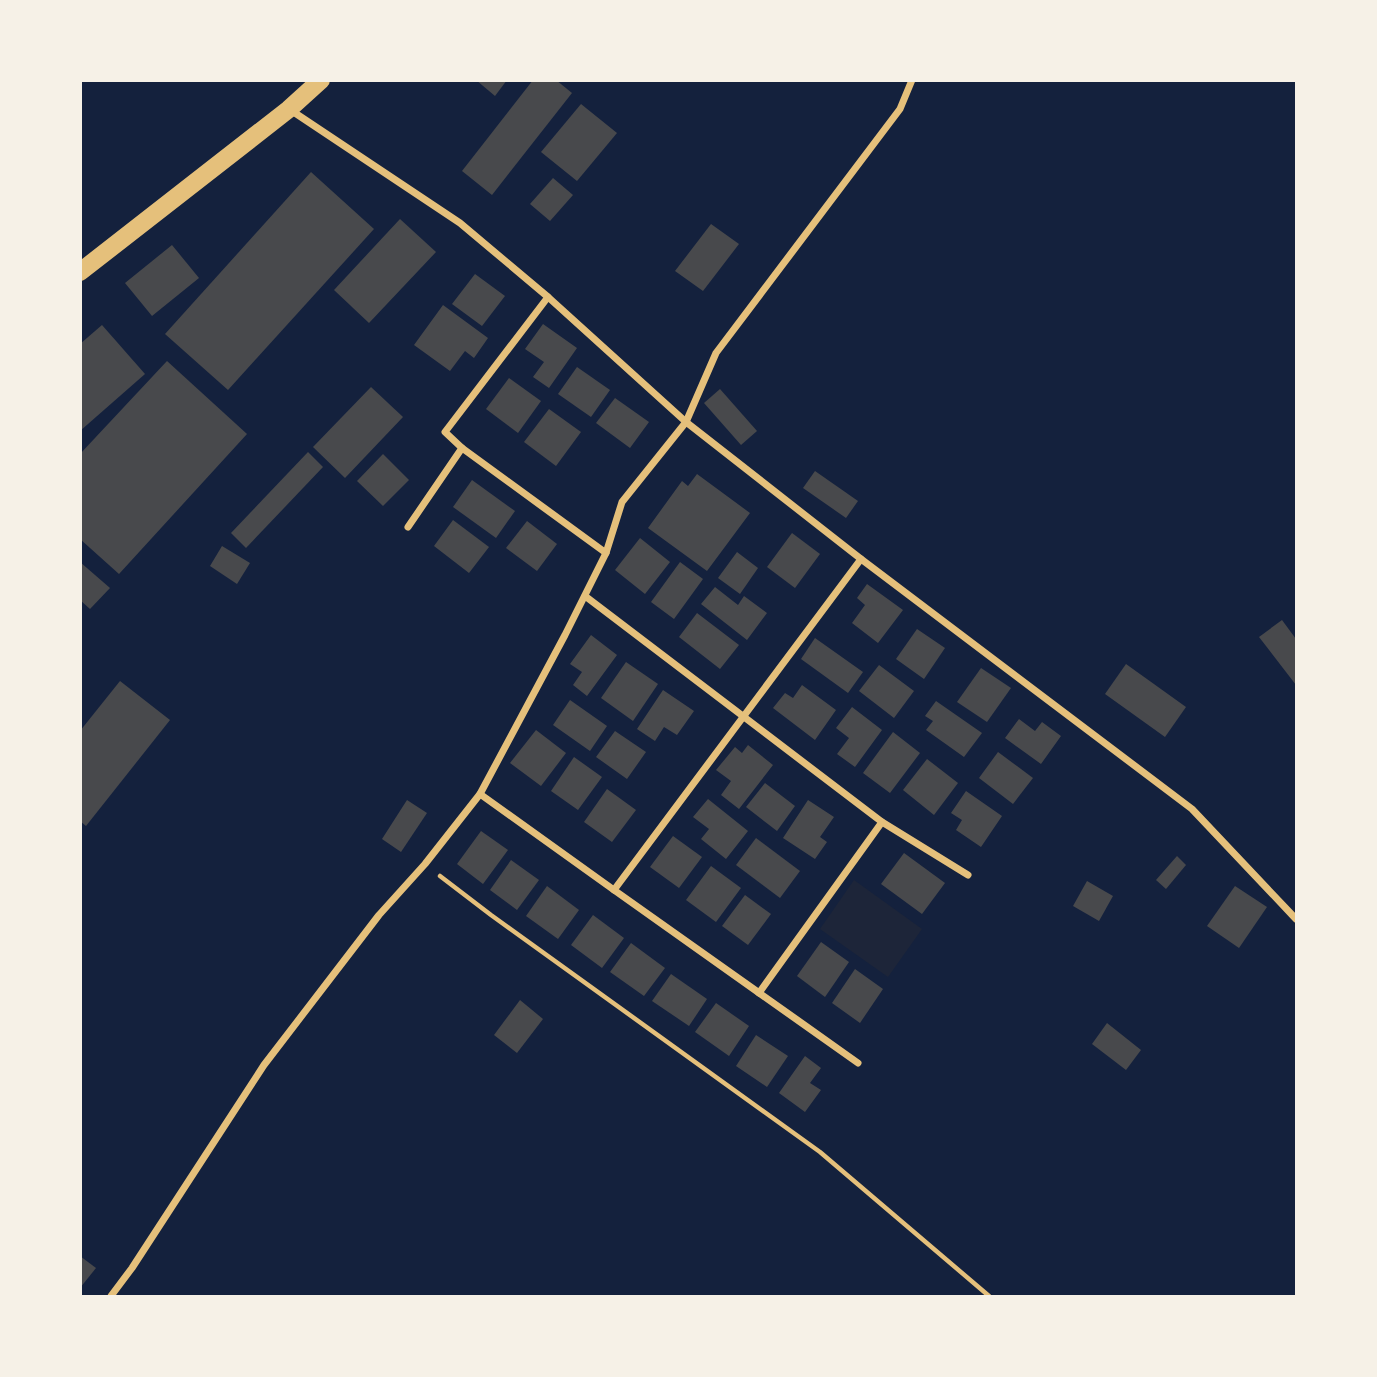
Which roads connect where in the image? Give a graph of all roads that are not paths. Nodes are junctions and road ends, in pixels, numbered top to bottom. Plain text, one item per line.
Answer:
1 (321, 80) edge
2 (912, 80) edge
3 (289, 109) junction
4 (80, 272) edge
5 (548, 298) junction
6 (687, 422) junction
7 (462, 448) junction
8 (408, 527) dead end
9 (606, 553) junction
10 (861, 559) junction
11 (584, 596) junction
12 (743, 717) junction
13 (480, 794) junction
14 (882, 822) junction
15 (968, 875) dead end
16 (614, 890) junction
17 (1297, 919) edge
18 (759, 993) junction
19 (858, 1063) dead end
20 (111, 1297) edge

1 - 3 main road
2 - 6 street
3 - 4 main road
3 - 5 street
5 - 6 street
5 - 7 street
6 - 9 street
6 - 10 street
7 - 8 street
7 - 9 street
9 - 11 street
10 - 12 street
10 - 17 street
11 - 12 street
11 - 13 street
12 - 14 street
12 - 16 street
13 - 16 street
13 - 20 street
14 - 15 street
14 - 18 street
16 - 18 street
18 - 19 street

